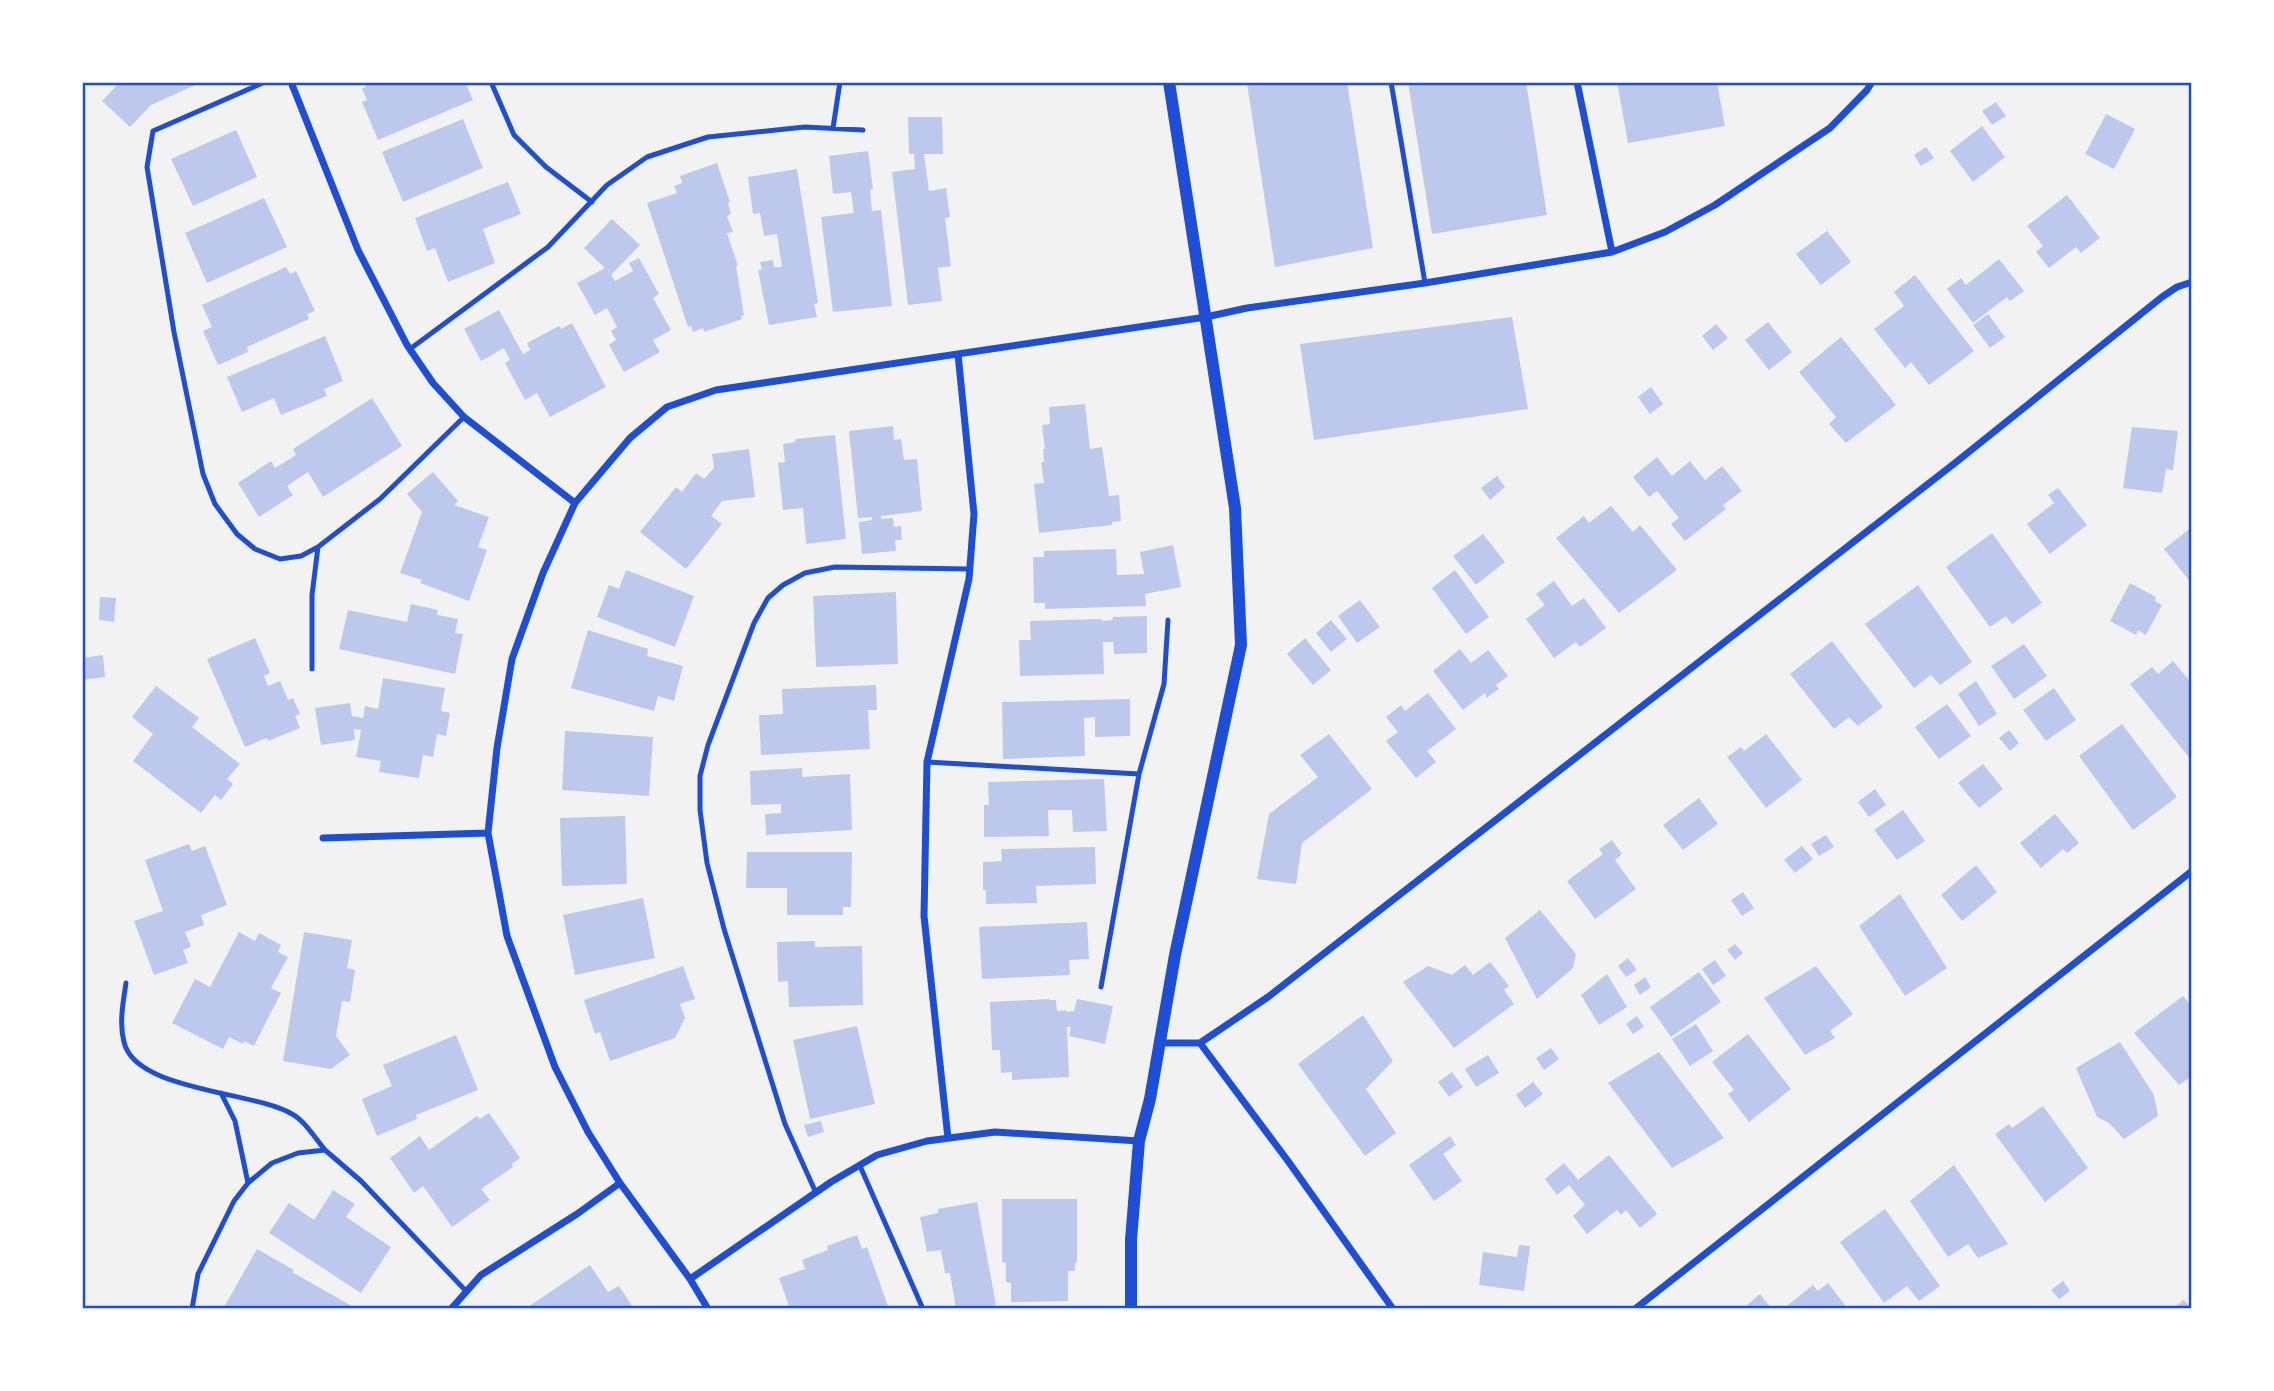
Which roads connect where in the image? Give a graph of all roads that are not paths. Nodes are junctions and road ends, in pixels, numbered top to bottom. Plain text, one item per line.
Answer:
1 (265, 82) edge
2 (291, 82) edge
3 (491, 82) edge
4 (841, 82) edge
5 (1169, 82) edge
6 (1391, 82) edge
7 (1577, 82) edge
8 (1872, 82) edge
9 (834, 128) junction
10 (863, 130) dead end
11 (592, 202) junction
12 (1612, 252) junction
13 (2192, 282) edge
14 (1425, 283) junction
15 (1206, 317) junction
16 (410, 349) junction
17 (958, 354) junction
18 (464, 417) junction
19 (575, 503) junction
20 (318, 547) junction
21 (970, 569) junction
22 (1168, 620) dead end
23 (312, 669) dead end
24 (927, 762) junction
25 (1139, 774) junction
26 (488, 833) junction
27 (323, 838) dead end
28 (2192, 870) edge
29 (125, 983) dead end
30 (1101, 987) dead end
31 (1160, 1043) junction
32 (1200, 1043) junction
33 (220, 1093) junction
34 (948, 1138) junction
35 (1139, 1141) junction
36 (325, 1150) junction
37 (860, 1166) junction
38 (248, 1183) junction
39 (620, 1183) junction
40 (816, 1192) junction
41 (690, 1279) junction
42 (466, 1291) junction
43 (192, 1309) edge
44 (451, 1309) edge
45 (708, 1309) edge
46 (923, 1309) edge
47 (1131, 1309) edge
48 (1393, 1309) edge
49 (1635, 1309) edge

1 - 20 lane
2 - 16 street
3 - 11 lane
4 - 9 lane
5 - 15 street
6 - 14 lane
7 - 12 street
8 - 12 street
9 - 10 lane
9 - 11 lane
11 - 16 lane
12 - 14 street
13 - 32 street
14 - 15 street
15 - 17 street
15 - 31 street
16 - 18 street
17 - 19 street
17 - 21 street
18 - 19 street
18 - 20 lane
19 - 26 street
20 - 23 lane
21 - 24 street
21 - 40 lane
22 - 25 lane
24 - 25 lane
24 - 34 street
25 - 30 lane
26 - 27 street
26 - 39 street
28 - 49 street
29 - 33 lane
31 - 32 street
31 - 35 street
32 - 48 street
33 - 36 lane
33 - 38 lane
34 - 35 street
34 - 37 street
35 - 47 street
36 - 38 lane
36 - 42 lane
37 - 40 street
37 - 46 lane
38 - 43 lane
39 - 41 street
39 - 42 street
40 - 41 street
41 - 45 street
42 - 44 street

